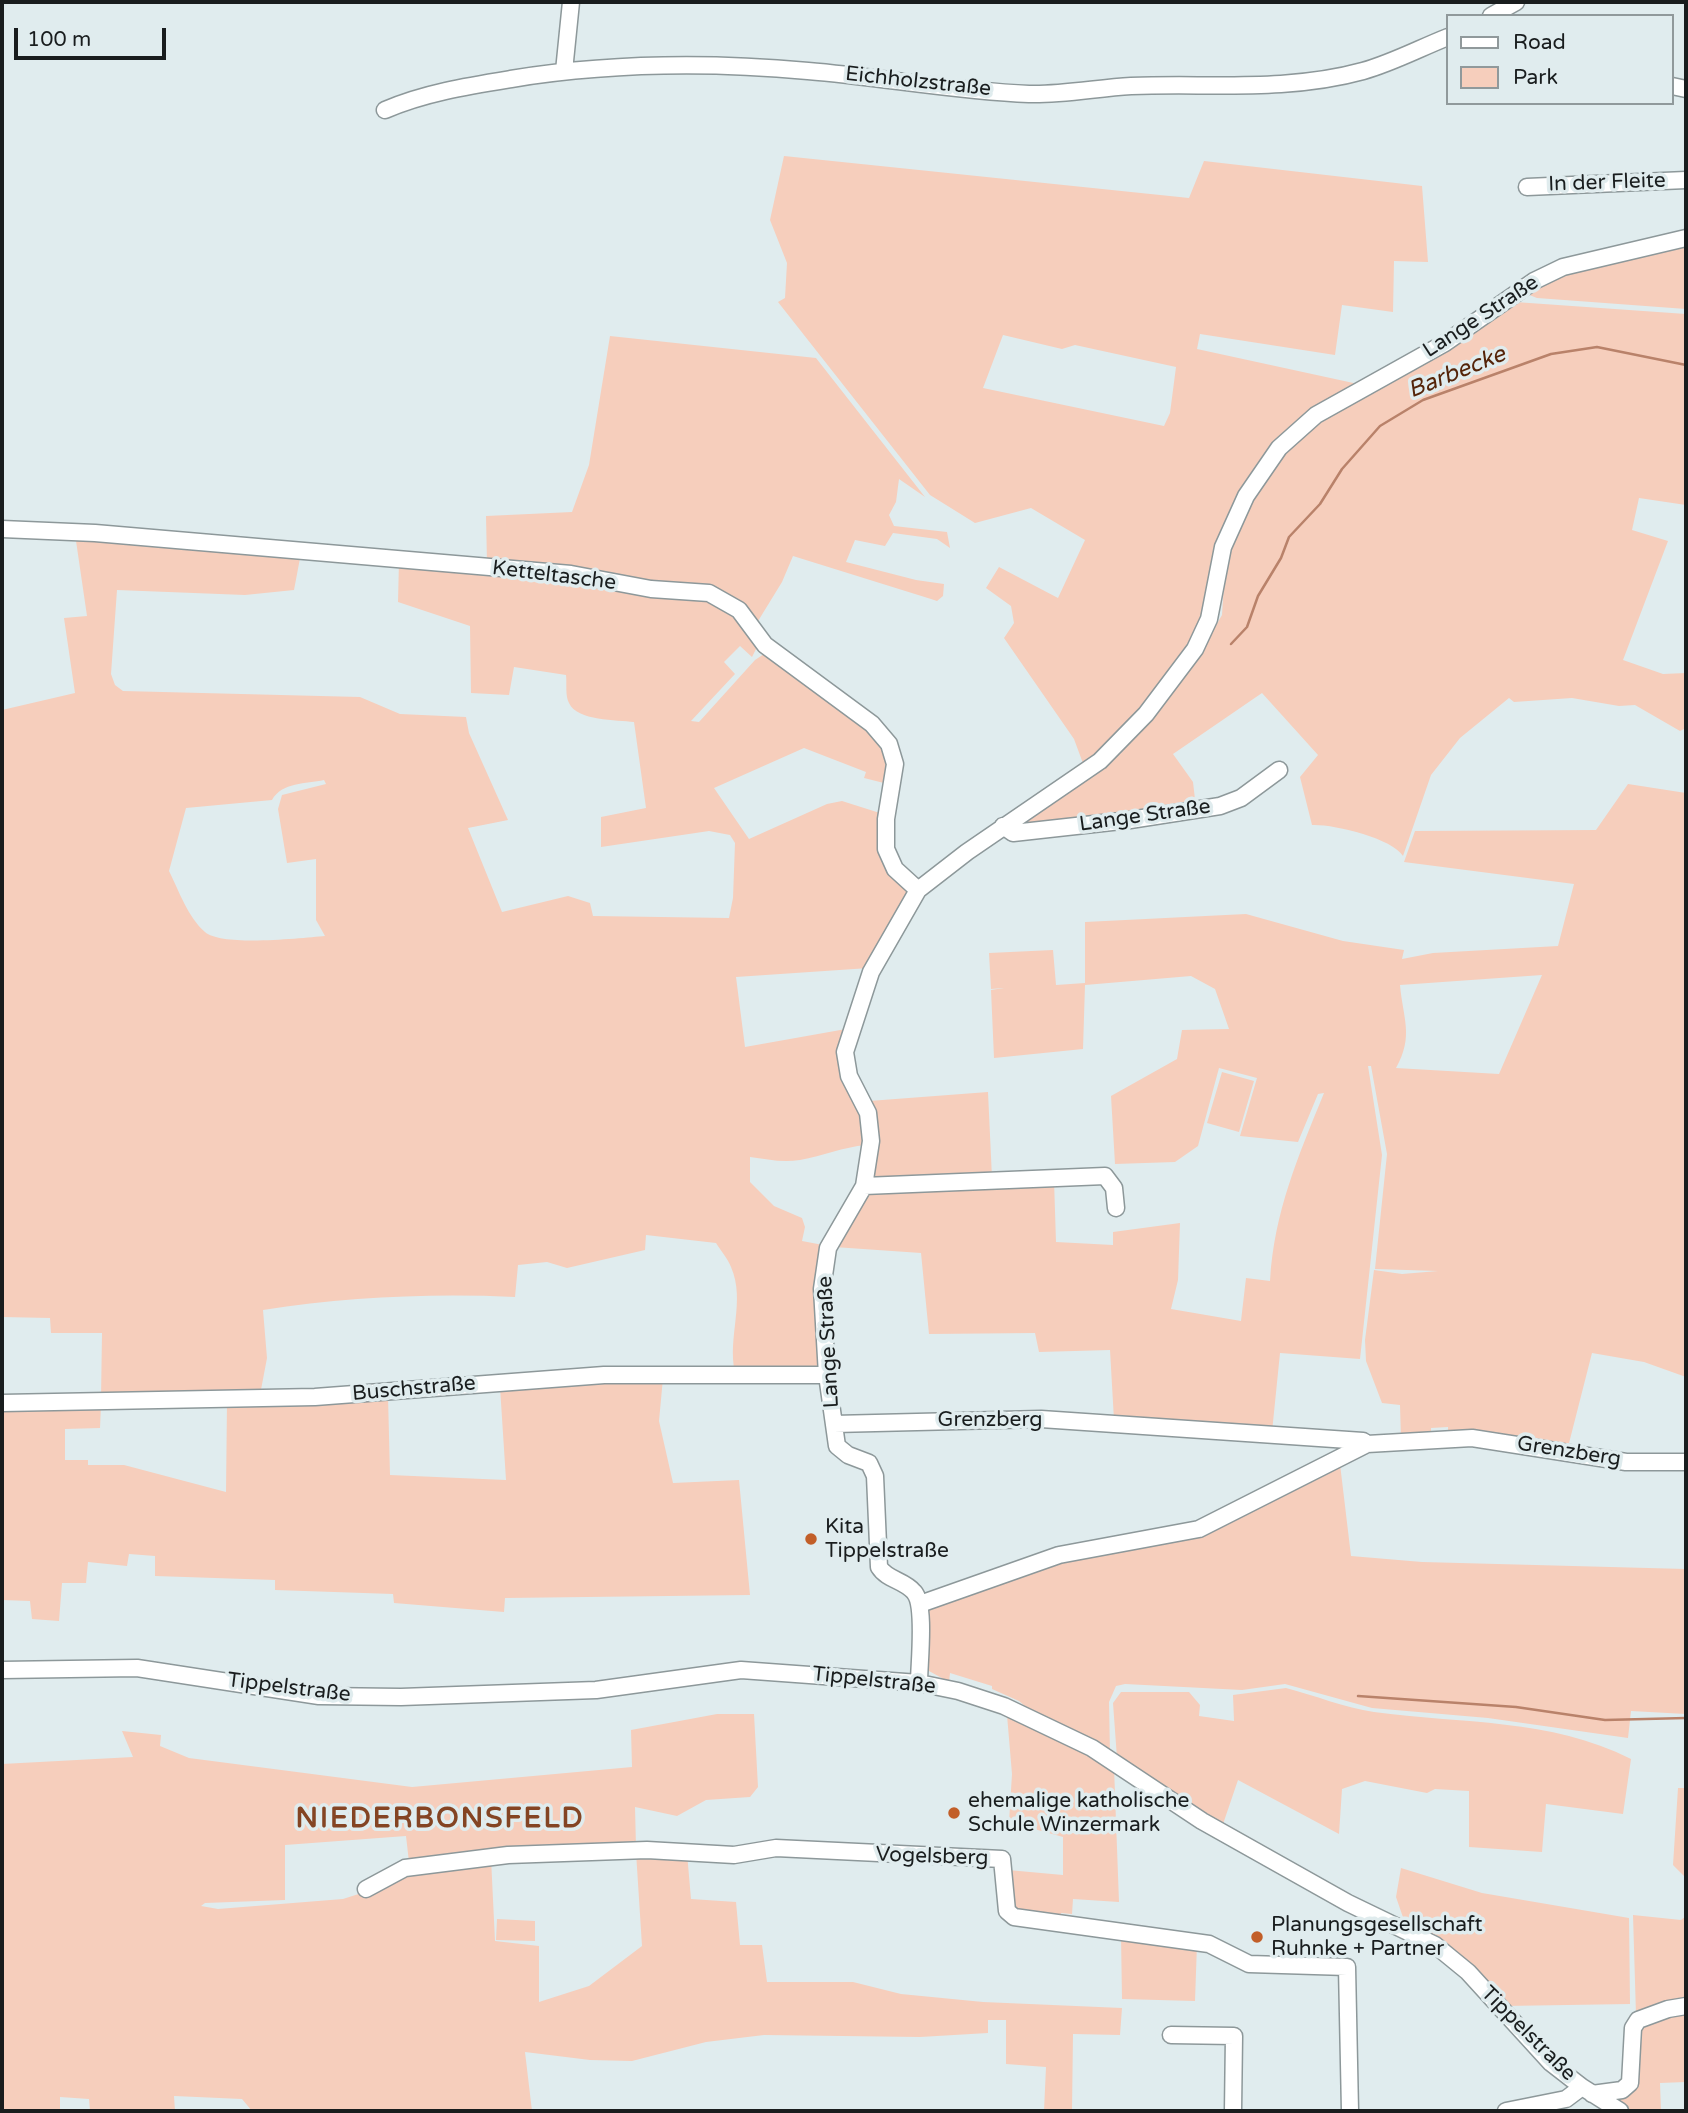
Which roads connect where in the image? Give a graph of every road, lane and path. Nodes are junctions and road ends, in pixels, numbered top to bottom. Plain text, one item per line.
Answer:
1 (571, 2) edge
2 (1516, 2) edge
3 (1495, 14) edge
4 (1446, 38) edge
5 (564, 71) junction
6 (385, 110) dead end
7 (1686, 180) edge
8 (1527, 187) dead end
9 (1686, 238) edge
10 (2, 529) edge
11 (1279, 770) dead end
12 (1003, 826) junction
13 (918, 890) junction
14 (864, 1186) junction
15 (1116, 1208) dead end
16 (827, 1375) junction
17 (2, 1404) edge
18 (834, 1424) junction
19 (1367, 1444) junction
20 (1686, 1462) edge
21 (920, 1604) junction
22 (2, 1670) edge
23 (919, 1683) junction
24 (366, 1889) dead end
25 (1686, 2006) edge
26 (1171, 2035) dead end
27 (1587, 2090) junction
28 (1233, 2111) edge
29 (1350, 2111) edge
30 (1506, 2111) edge
31 (1620, 2111) edge

1 - 5 street
2 - 3 street
4 - 5 street, Eichholzstraße
5 - 6 street, Eichholzstraße
7 - 8 street, In der Fleite
9 - 12 street, Lange Straße
10 - 13 street, Ketteltasche
11 - 12 street, Lange Straße
12 - 13 street, Lange Straße
13 - 14 street, Lange Straße
14 - 15 street
14 - 16 street, Lange Straße
16 - 17 street, Buschstraße
16 - 18 street, Lange Straße
18 - 19 street, Grenzberg
18 - 21 street
19 - 20 street, Grenzberg
19 - 21 street, Grenzberg
21 - 23 street
22 - 23 street, Tippelstraße
23 - 27 street, Tippelstraße
24 - 29 street, Vogelsberg
25 - 27 street
26 - 28 street
27 - 30 street
27 - 31 street, Tippelstraße

